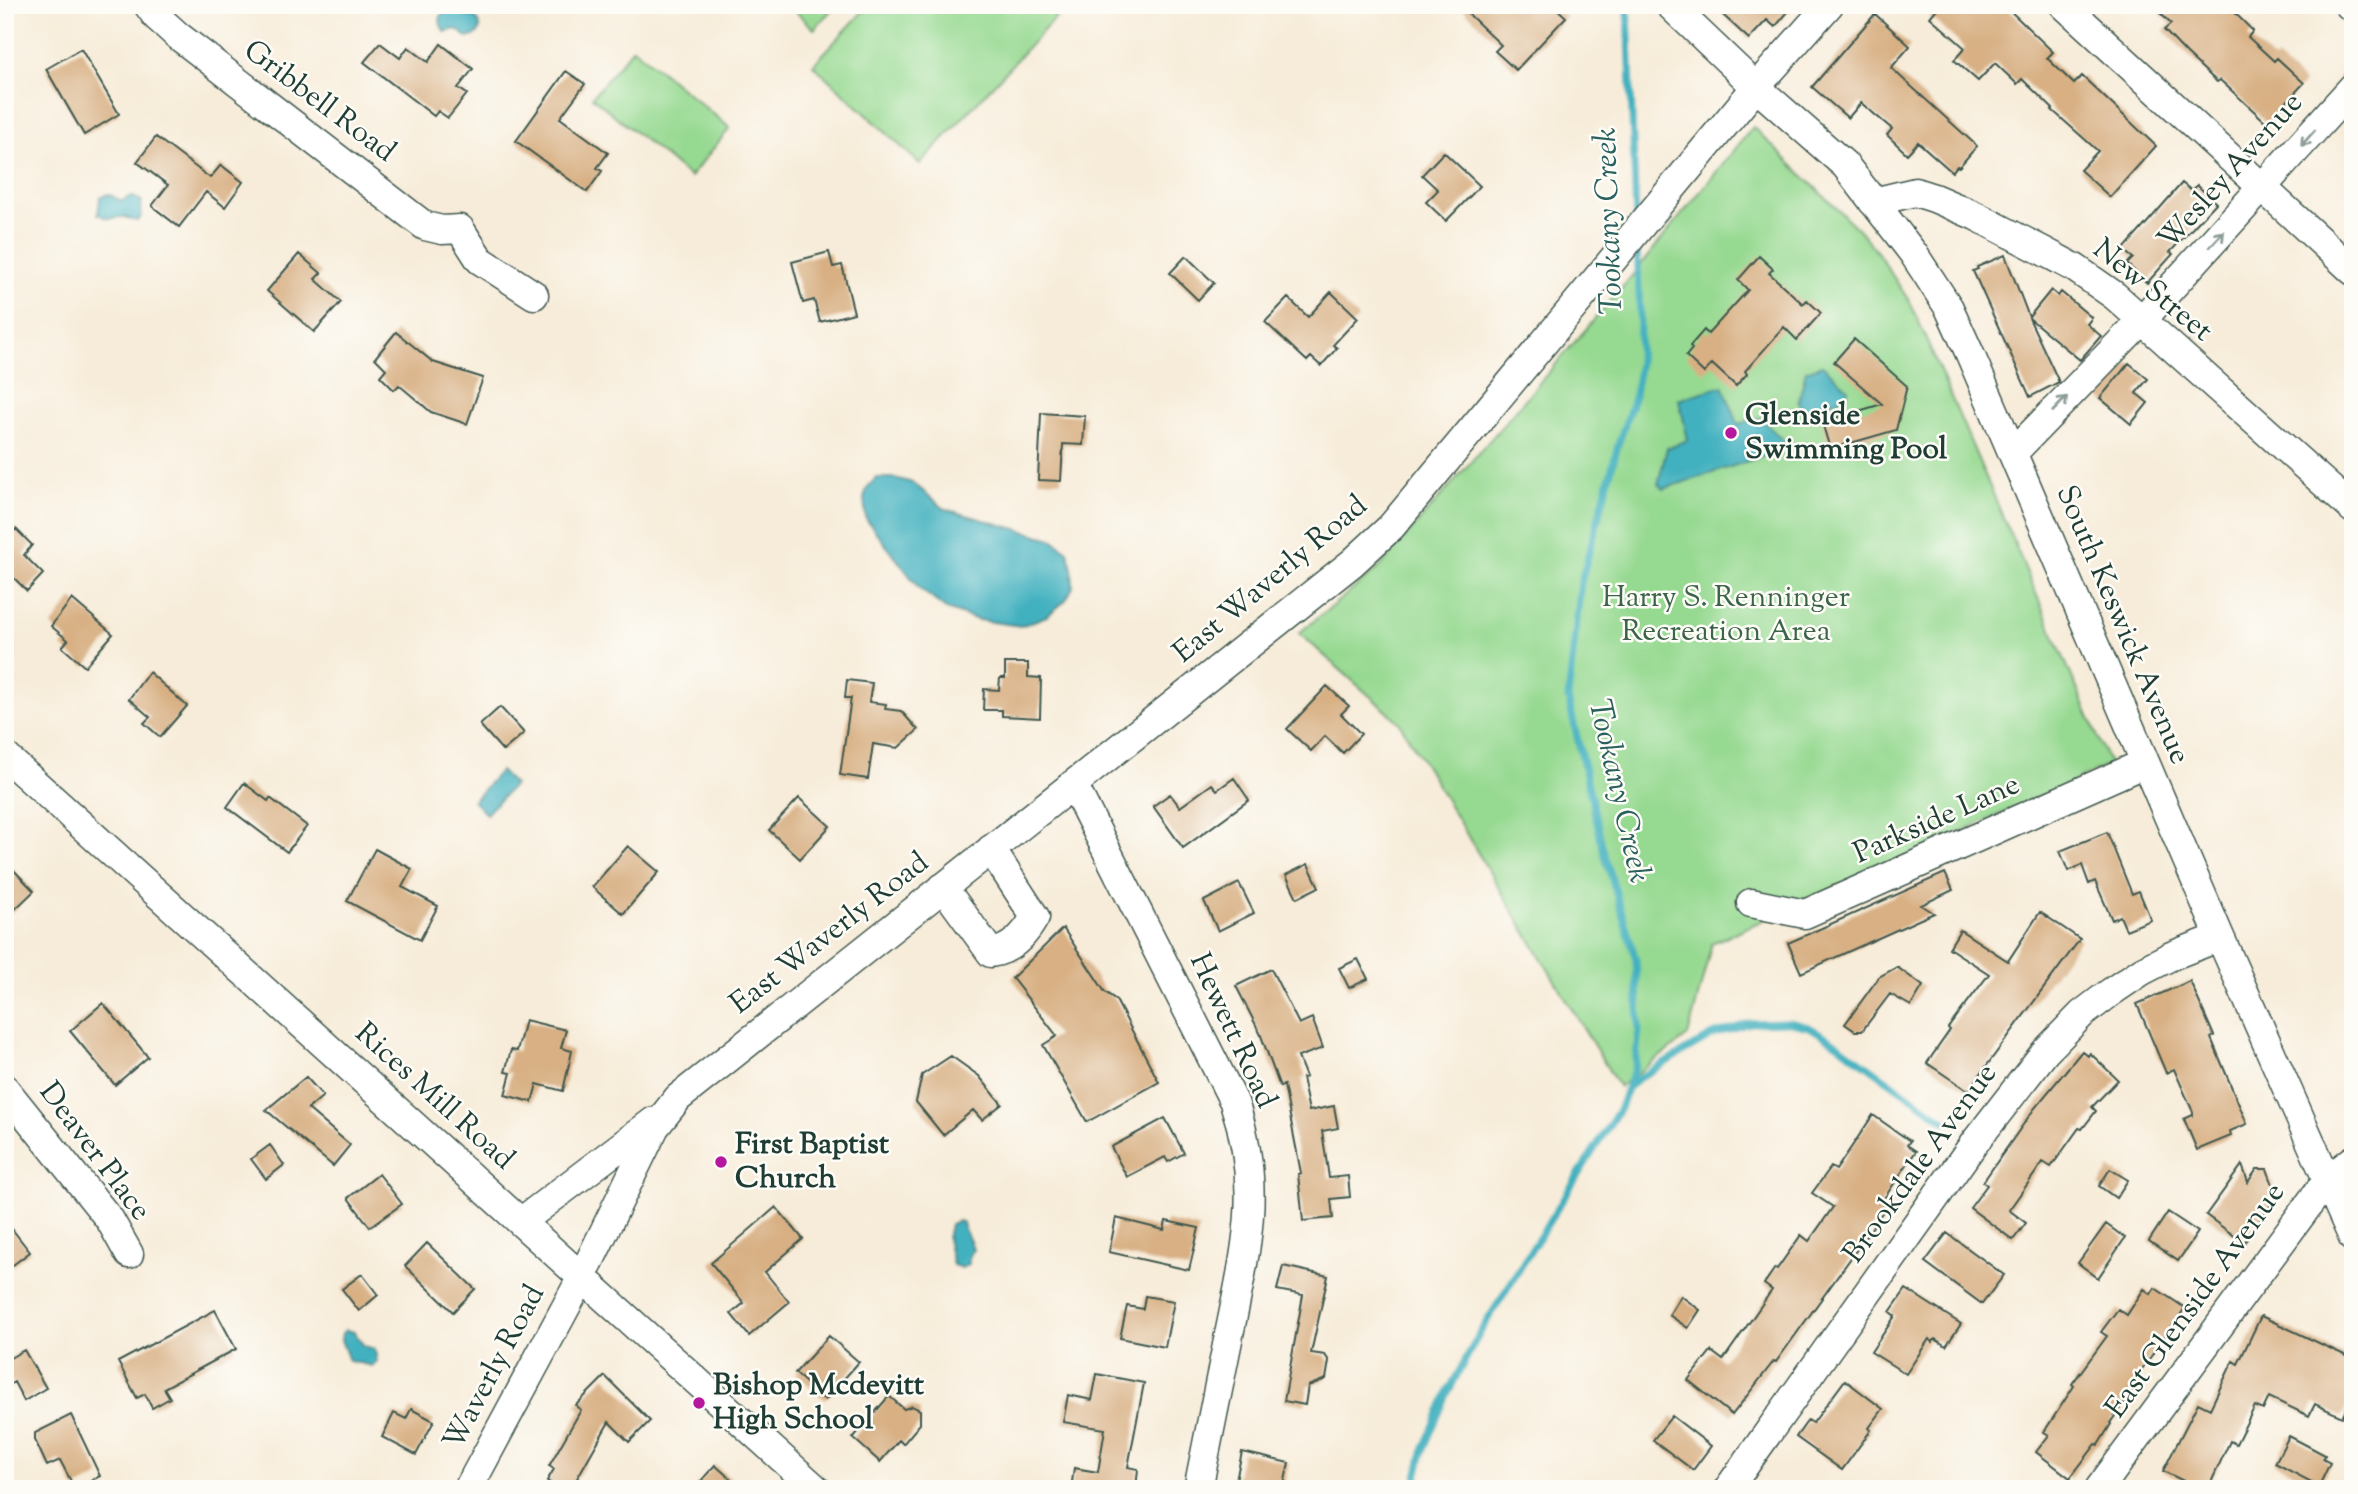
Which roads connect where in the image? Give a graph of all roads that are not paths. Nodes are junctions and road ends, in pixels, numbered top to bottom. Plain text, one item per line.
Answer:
1 (1670, 5) edge
2 (1829, 5) edge
3 (2064, 5) edge
4 (156, 9) edge
5 (1756, 87) junction
6 (2353, 87) edge
7 (2263, 189) junction
8 (1873, 202) junction
9 (2353, 271) edge
10 (534, 295) dead end
11 (2141, 321) junction
12 (2012, 453) junction
13 (2353, 509) edge
14 (5, 756) edge
15 (2145, 763) junction
16 (1073, 785) junction
17 (991, 849) junction
18 (943, 887) junction
19 (1751, 903) dead end
20 (2220, 937) junction
21 (5, 1089) edge
22 (665, 1113) junction
23 (2353, 1160) edge
24 (2327, 1180) junction
25 (522, 1221) junction
26 (2353, 1238) edge
27 (129, 1254) dead end
28 (581, 1279) junction
29 (468, 1489) edge
30 (816, 1489) edge
31 (1198, 1489) edge
32 (1728, 1489) edge
33 (2099, 1489) edge

1 - 5 street, South Keswick Avenue
2 - 5 street, East Waverly Road
3 - 7 street
4 - 10 street, Gribbell Road
5 - 8 street, South Keswick Avenue
5 - 16 street, East Waverly Road
6 -> 7 street, Wesley Avenue
7 - 9 street
11 -> 7 street, Wesley Avenue
8 - 11 street, New Street
8 - 12 street, South Keswick Avenue
12 -> 11 street, Wesley Avenue
11 - 13 street, New Street
12 - 15 street, South Keswick Avenue
14 - 25 street, Rices Mill Road
15 - 19 street, Parkside Lane
15 - 20 street, South Keswick Avenue
16 - 17 street, East Waverly Road
16 - 31 street, Hewett Road
17 - 18 street, East Waverly Road
17 - 18 street
18 - 22 street, East Waverly Road
20 - 24 street, South Keswick Avenue
20 - 32 street, Brookdale Avenue
21 - 27 street, Deaver Place
22 - 25 street, East Waverly Road
22 - 28 street, East Waverly Road
23 - 24 street, East Glenside Avenue
24 - 26 street, South Keswick Avenue
24 - 33 street, East Glenside Avenue
25 - 28 street, Rices Mill Road
28 - 29 street, Waverly Road
28 - 30 street, Rices Mill Road

